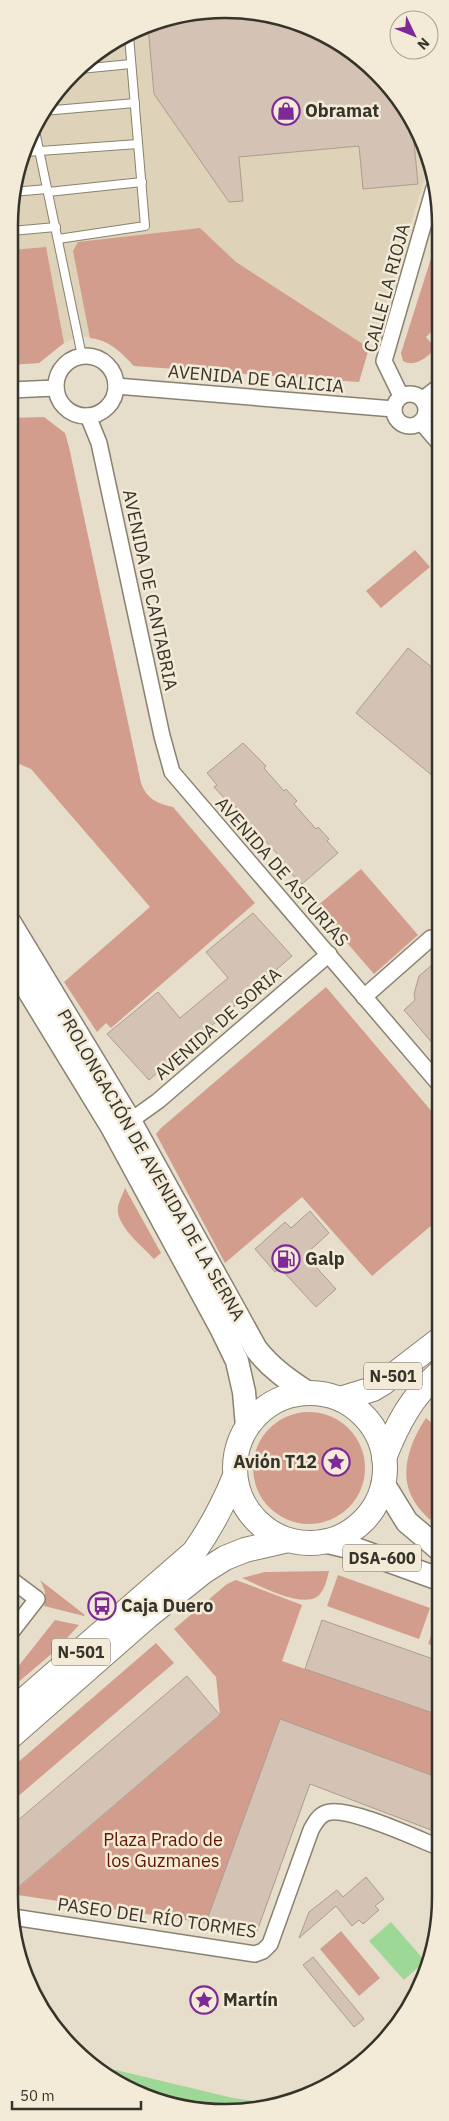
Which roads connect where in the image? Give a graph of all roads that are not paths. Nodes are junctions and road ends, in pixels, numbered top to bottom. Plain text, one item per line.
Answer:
1 (129, 41) edge
2 (131, 64) junction
3 (89, 68) edge
4 (135, 103) junction
5 (51, 110) edge
6 (37, 137) edge
7 (138, 144) junction
8 (40, 151) junction
9 (30, 152) edge
10 (142, 182) junction
11 (48, 191) junction
12 (20, 192) edge
13 (430, 201) edge
14 (56, 228) junction
15 (18, 230) edge
16 (58, 239) junction
17 (82, 356) junction
18 (116, 386) junction
19 (56, 388) junction
20 (18, 390) edge
21 (432, 393) edge
22 (424, 400) junction
23 (397, 402) junction
24 (88, 416) junction
25 (421, 422) junction
26 (432, 435) edge
27 (172, 772) joint
28 (18, 936) edge
29 (431, 938) dead end
30 (328, 954) junction
31 (18, 973) edge
32 (364, 996) junction
33 (432, 1076) edge
34 (130, 1120) junction
35 (432, 1346) edge
36 (432, 1381) edge
37 (308, 1393) junction
38 (340, 1399) junction
39 (247, 1427) junction
40 (384, 1458) junction
41 (235, 1476) junction
42 (383, 1483) junction
43 (288, 1540) junction
44 (324, 1541) junction
45 (432, 1543) edge
46 (432, 1576) edge
47 (18, 1585) edge
48 (18, 1623) edge
49 (18, 1705) edge
50 (18, 1730) edge
51 (432, 1845) edge
52 (19, 1918) edge

1 - 2 lane
2 - 3 lane
2 - 4 lane
4 - 5 lane
4 - 7 lane
6 - 8 lane
7 - 8 lane
7 - 10 lane
8 - 9 lane
8 - 11 lane
10 - 11 lane
10 - 16 lane
11 - 12 lane
11 - 14 lane
13 - 23 street, CALLE LA RIOJA
14 - 15 lane
14 - 16 lane
16 - 17 lane
17 - 18 street
17 - 19 street
18 - 23 street, AVENIDA DE GALICIA
18 - 24 street
19 - 20 street
19 - 24 street
21 - 22 street
22 - 23 street
22 - 25 street
23 - 25 street
24 - 27 street, AVENIDA DE CANTABRIA
25 - 26 street
27 - 30 street, AVENIDA DE ASTURIAS
28 - 34 main road, PROLONGACIÓN DE AVENIDA DE LA SERNA
29 - 32 street
30 - 32 street, AVENIDA DE ASTURIAS
30 - 34 street, AVENIDA DE SORIA
31 - 39 main road, PROLONGACIÓN DE AVENIDA DE LA SERNA
32 - 33 street, AVENIDA DE ASTURIAS
34 - 37 main road, PROLONGACIÓN DE AVENIDA DE LA SERNA
35 - 38 highway, N-501
36 - 40 highway, N-501
37 - 38 highway, N-501
37 - 39 highway, N-501
38 - 40 highway, N-501
39 - 41 highway, N-501
40 - 42 highway, N-501
41 - 43 highway, N-501
41 - 49 highway, N-501
42 - 44 highway, N-501
42 - 45 main road, DSA-600
43 - 44 highway, N-501
43 - 50 highway, N-501
44 - 46 main road, DSA-600
47 - 48 street
51 - 52 street, PASEO DEL RÍO TORMES

